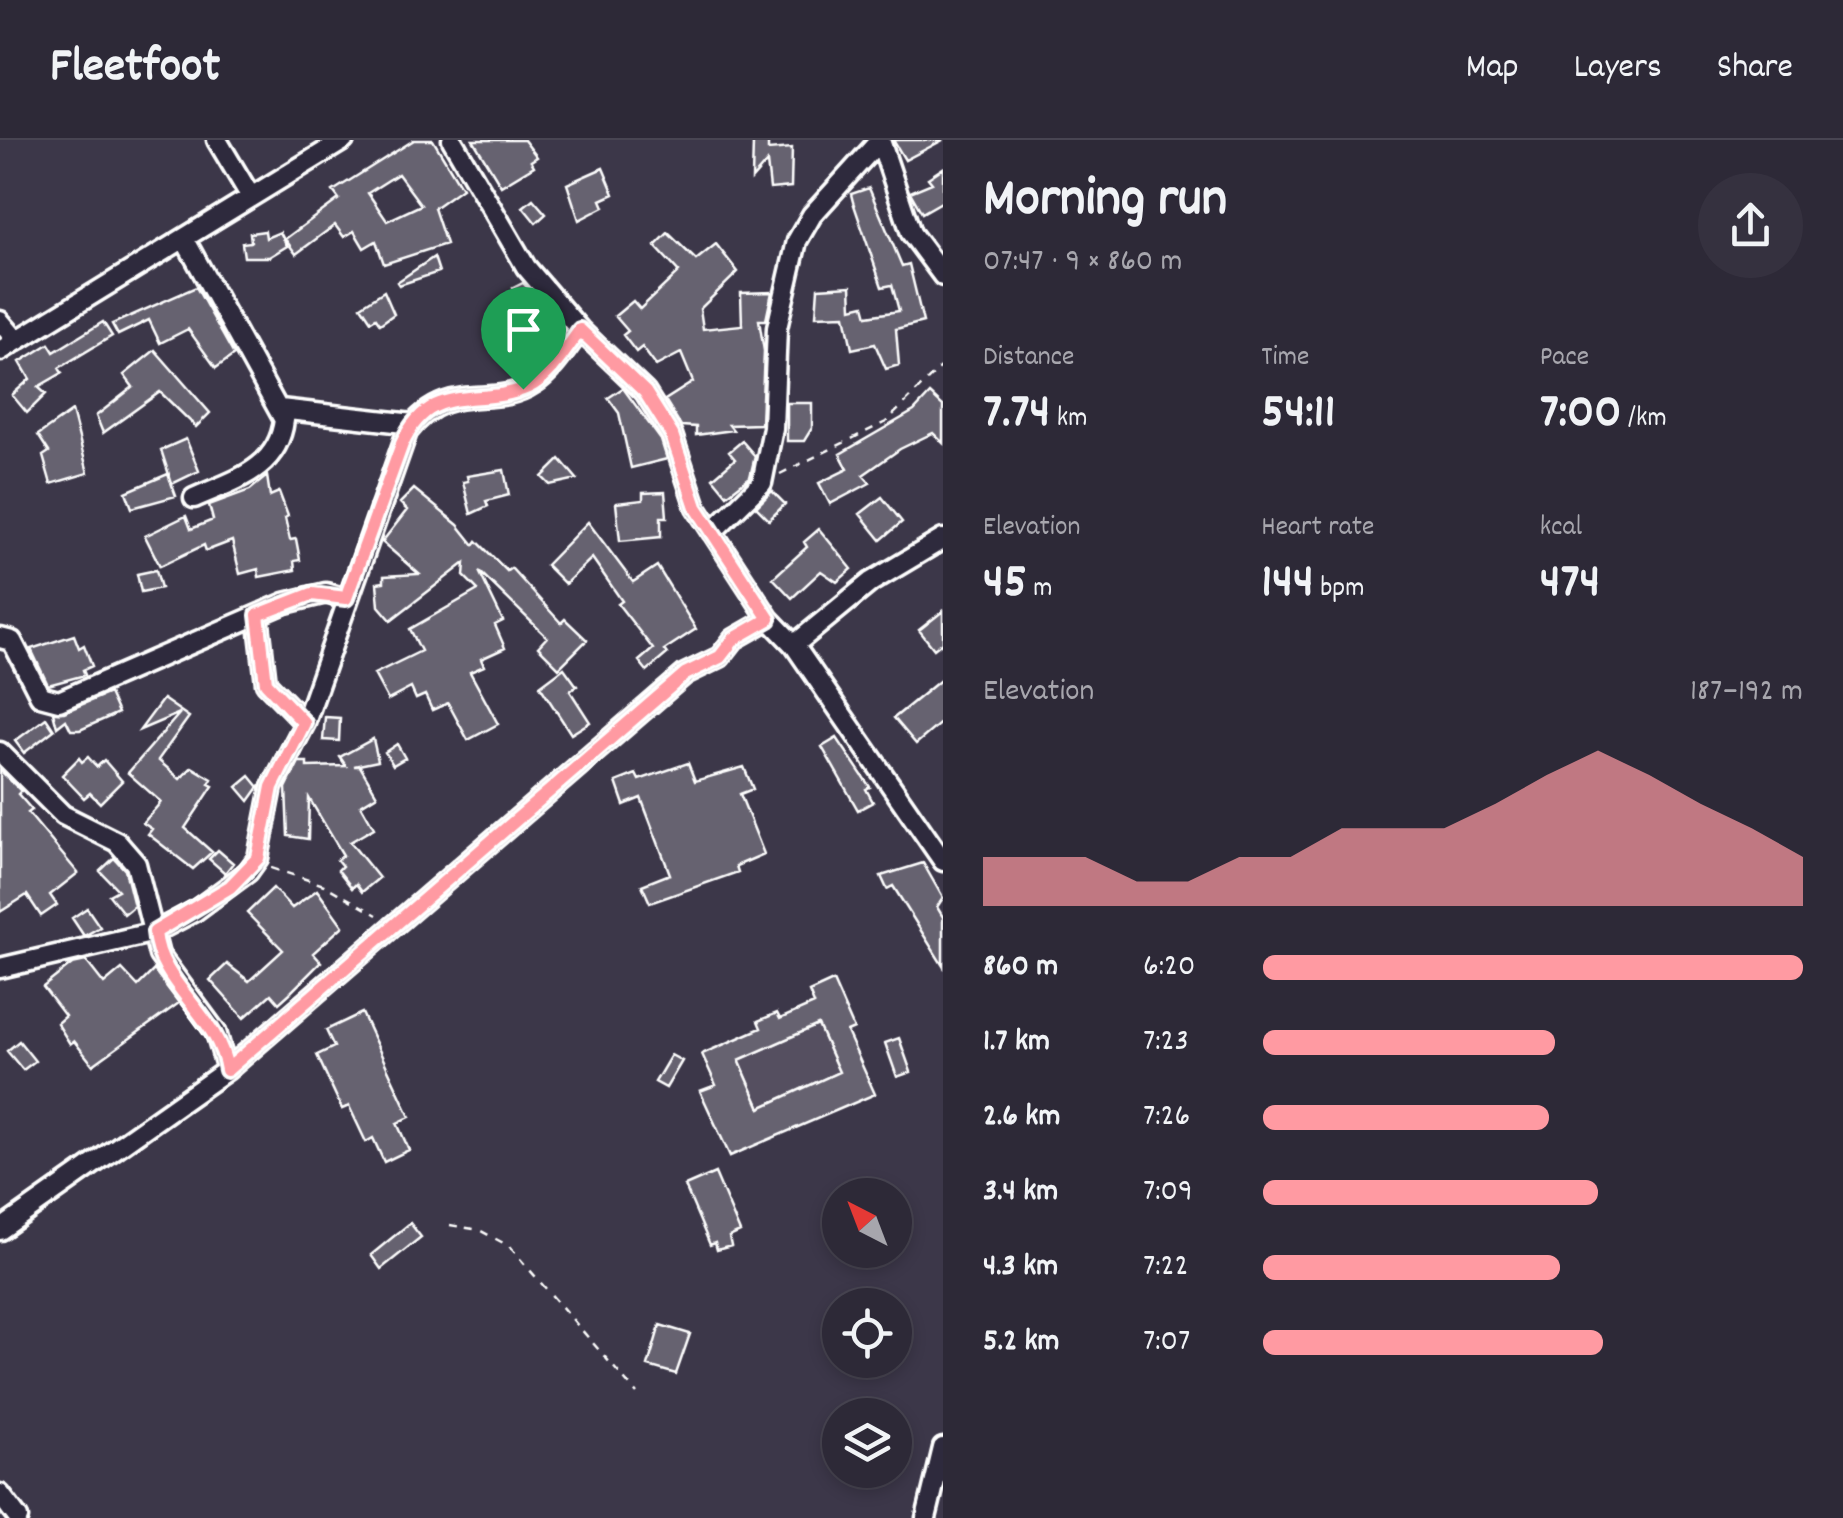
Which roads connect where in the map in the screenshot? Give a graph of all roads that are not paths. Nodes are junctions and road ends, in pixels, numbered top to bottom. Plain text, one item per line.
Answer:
1 (217, 140) edge
2 (344, 140) edge
3 (452, 140) edge
4 (880, 140) edge
5 (251, 197) junction
6 (185, 240) junction
7 (943, 276) edge
8 (0, 321) edge
9 (580, 330) junction
10 (17, 340) junction
11 (0, 351) edge
12 (280, 409) junction
13 (414, 424) junction
14 (194, 498) dead end
15 (712, 532) junction
16 (943, 540) edge
17 (346, 598) junction
18 (258, 615) junction
19 (769, 619) junction
20 (0, 638) edge
21 (794, 645) junction
22 (304, 723) junction
23 (0, 752) edge
24 (943, 861) edge
25 (155, 932) junction
26 (0, 968) edge
27 (227, 1070) junction
28 (0, 1230) edge
29 (943, 1448) edge
30 (0, 1494) edge
31 (18, 1518) edge
32 (926, 1518) edge

1 - 5 street
2 - 5 street
3 - 9 street
4 - 7 street
4 - 15 street
5 - 6 street
6 - 10 street
6 - 12 street
8 - 10 street
9 - 13 street
9 - 15 street
10 - 11 street
12 - 13 street
12 - 14 street
13 - 17 street
15 - 19 street
16 - 21 street
17 - 18 street
17 - 22 street
18 - 20 street
18 - 22 street
19 - 21 street
19 - 27 street
21 - 24 street
22 - 25 street
23 - 25 street
25 - 26 street
25 - 27 street
27 - 28 street
29 - 32 street
30 - 31 street

